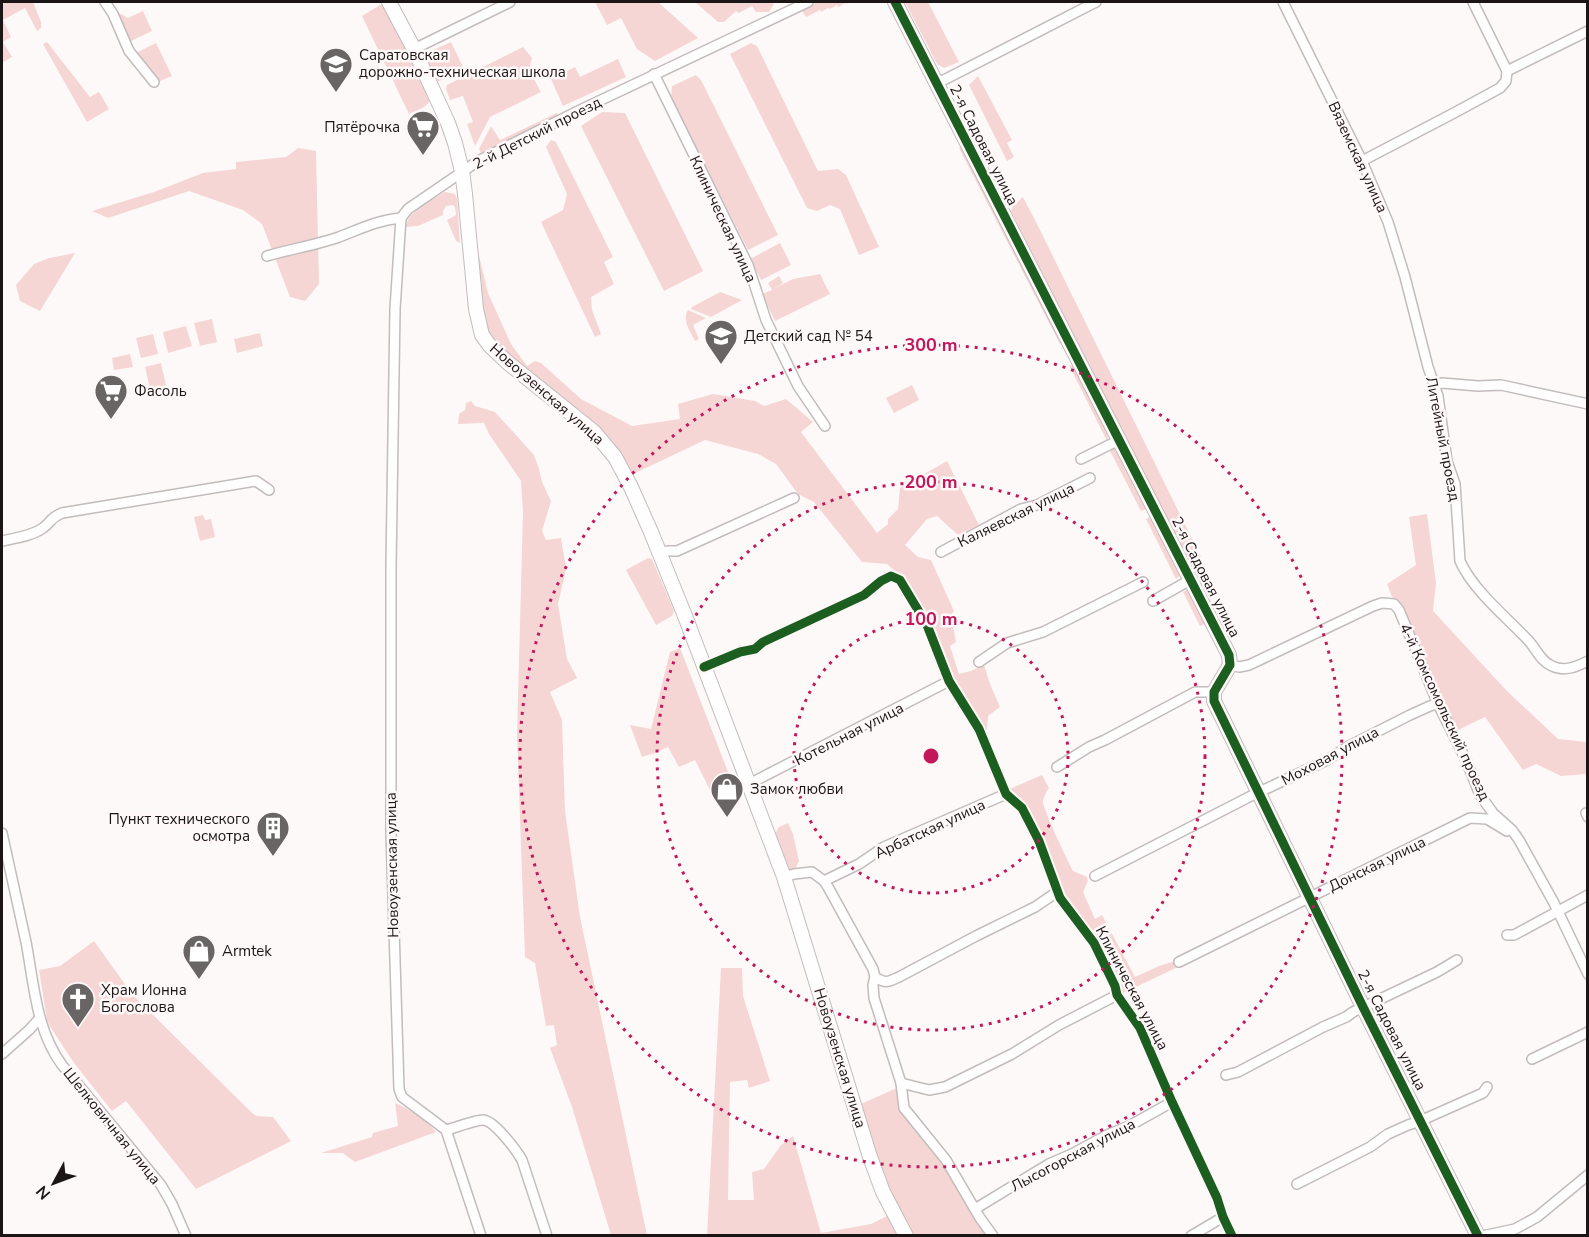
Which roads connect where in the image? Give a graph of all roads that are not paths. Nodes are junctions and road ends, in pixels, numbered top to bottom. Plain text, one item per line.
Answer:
1 (105, 2) edge
2 (389, 2) edge
3 (510, 2) edge
4 (808, 2) edge
5 (895, 2) edge
6 (1096, 2) edge
7 (1283, 2) edge
8 (1473, 2) edge
9 (1587, 31) edge
10 (414, 49) junction
11 (1507, 72) junction
12 (654, 75) junction
13 (154, 82) dead end
14 (936, 84) junction
15 (1362, 161) junction
16 (462, 171) junction
17 (401, 218) junction
18 (267, 256) dead end
19 (1415, 320) joint
20 (1435, 386) junction
21 (1587, 404) edge
22 (825, 426) dead end
23 (1119, 440) junction
24 (1081, 459) dead end
25 (1090, 478) dead end
26 (269, 490) dead end
27 (794, 498) dead end
28 (2, 541) edge
29 (941, 552) dead end
30 (660, 554) junction
31 (1190, 580) junction
32 (1143, 582) dead end
33 (1153, 601) dead end
34 (1587, 661) edge
35 (979, 663) dead end
36 (1230, 665) junction
37 (704, 667) junction
38 (949, 681) junction
39 (1214, 692) junction
40 (1438, 704) junction
41 (1058, 768) dead end
42 (749, 784) junction
43 (1258, 793) junction
44 (1005, 794) junction
45 (1512, 830) junction
46 (2, 833) edge
47 (1095, 876) dead end
48 (784, 877) junction
49 (824, 881) junction
50 (1058, 892) junction
51 (1587, 895) edge
52 (1310, 898) junction
53 (1557, 911) junction
54 (1507, 935) dead end
55 (1457, 960) dead end
56 (1179, 962) dead end
57 (1587, 974) edge
58 (875, 977) junction
59 (1117, 995) junction
60 (1363, 1007) junction
61 (40, 1018) junction
62 (1587, 1032) edge
63 (2, 1054) edge
64 (1532, 1059) dead end
65 (1226, 1075) dead end
66 (901, 1083) junction
67 (1487, 1087) dead end
68 (1172, 1102) junction
69 (1420, 1121) junction
70 (446, 1130) junction
71 (1587, 1175) edge
72 (1297, 1184) dead end
73 (975, 1209) junction
74 (1222, 1217) junction
75 (186, 1236) edge
76 (481, 1236) edge
77 (547, 1236) edge
78 (906, 1236) edge
79 (993, 1236) edge
80 (1191, 1236) edge
81 (1232, 1236) edge
82 (1480, 1236) edge

1 - 13 street
2 - 10 street, Новоузенская улица
3 - 10 street
4 - 12 street, 2-й Детский проезд
5 - 14 street, 2-я Садовая улица
6 - 14 street
7 - 15 street, Вяземская улица
8 - 11 street
9 - 11 street
10 - 16 street, Новоузенская улица
11 - 15 street
12 - 16 street, 2-й Детский проезд
12 - 22 street, Клиническая улица
14 - 23 street, 2-я Садовая улица
15 - 19 street, Вяземская улица
16 - 17 street, 2-й Детский проезд
16 - 30 street, Новоузенская улица
17 - 18 street
17 - 70 street, Новоузенская улица
19 - 20 street, Литейный проезд
20 - 21 street
20 - 34 street, Литейный проезд
23 - 24 street
23 - 31 street, 2-я Садовая улица
25 - 29 street, Каляевская улица
26 - 28 street
27 - 30 street
30 - 37 street, Новоузенская улица
31 - 33 street
31 - 36 street, 2-я Садовая улица
32 - 35 street
36 - 39 street
36 - 40 street, 4-й Комсомольский проезд
37 - 38 street, Клиническая улица
37 - 42 street, Новоузенская улица
38 - 42 street, Котельная улица
38 - 44 street, Клиническая улица
39 - 41 street
39 - 43 street, 2-я Садовая улица
40 - 43 street, Моховая улица
40 - 45 street, 4-й Комсомольский проезд
42 - 48 street, Новоузенская улица
43 - 47 street, Моховая улица
43 - 52 street, 2-я Садовая улица
44 - 49 street, Арбатская улица
44 - 50 street, Клиническая улица
45 - 52 street, Донская улица
45 - 53 street, 4-й Комсомольский проезд
46 - 61 street, Шелковичная улица
48 - 49 street
48 - 78 street, Новоузенская улица
49 - 58 street
50 - 58 street
50 - 59 street, Клиническая улица
51 - 53 street
52 - 56 street, Донская улица
52 - 60 street, 2-я Садовая улица
53 - 54 street
53 - 57 street, 4-й Комсомольский проезд
55 - 60 street
58 - 66 street
59 - 66 street
59 - 68 street, Клиническая улица
60 - 65 street
60 - 69 street, 2-я Садовая улица
61 - 63 street
61 - 75 street, Шелковичная улица
62 - 64 street
66 - 73 street
67 - 69 street
68 - 73 street, Лысогорская улица
68 - 74 street, Клиническая улица
69 - 72 street
69 - 82 street, 2-я Садовая улица
70 - 76 street
70 - 77 street
71 - 82 street
73 - 79 street
74 - 80 street
74 - 81 street, Клиническая улица

